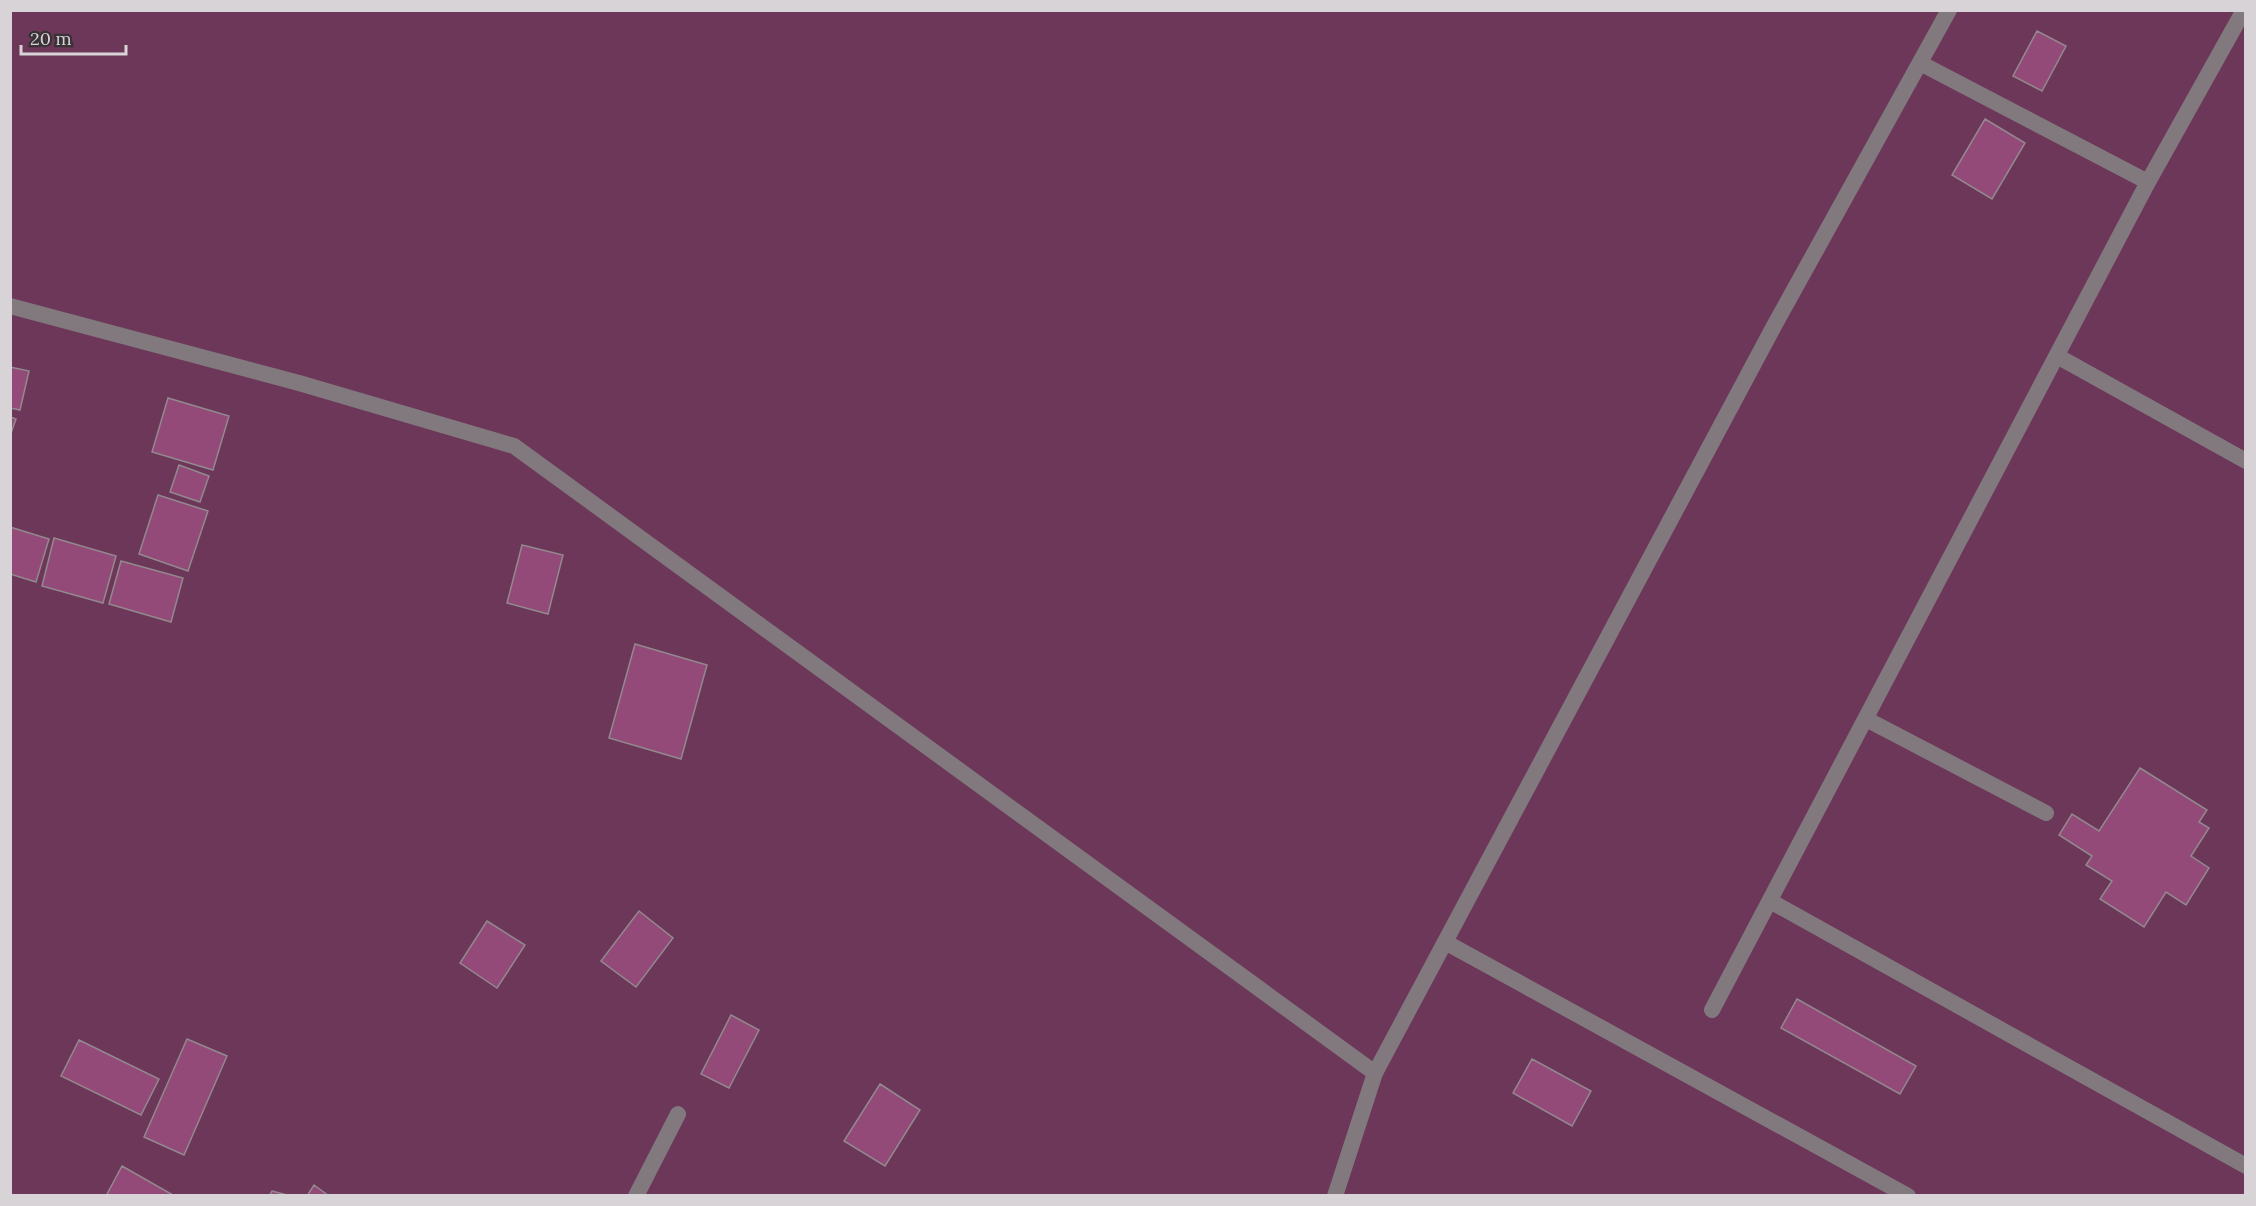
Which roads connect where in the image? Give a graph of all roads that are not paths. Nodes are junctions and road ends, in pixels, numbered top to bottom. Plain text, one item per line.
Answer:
1 (1949, 10) edge
2 (2244, 10) edge
3 (1920, 63) junction
4 (2148, 182) junction
5 (10, 306) edge
6 (2057, 356) junction
7 (2246, 461) edge
8 (1866, 719) junction
9 (2046, 813) dead end
10 (1770, 901) junction
11 (1445, 942) junction
12 (1713, 1010) dead end
13 (1375, 1073) junction
14 (678, 1114) dead end
15 (2246, 1166) edge
16 (636, 1196) edge
17 (1335, 1196) edge
18 (1908, 1196) edge

1 - 3 street
2 - 4 street
3 - 4 street
3 - 11 street
4 - 6 street
5 - 13 street
6 - 7 street
6 - 8 street
8 - 9 street
8 - 10 street
10 - 12 street
10 - 15 street
11 - 13 street
11 - 18 street
13 - 17 street
14 - 16 street

